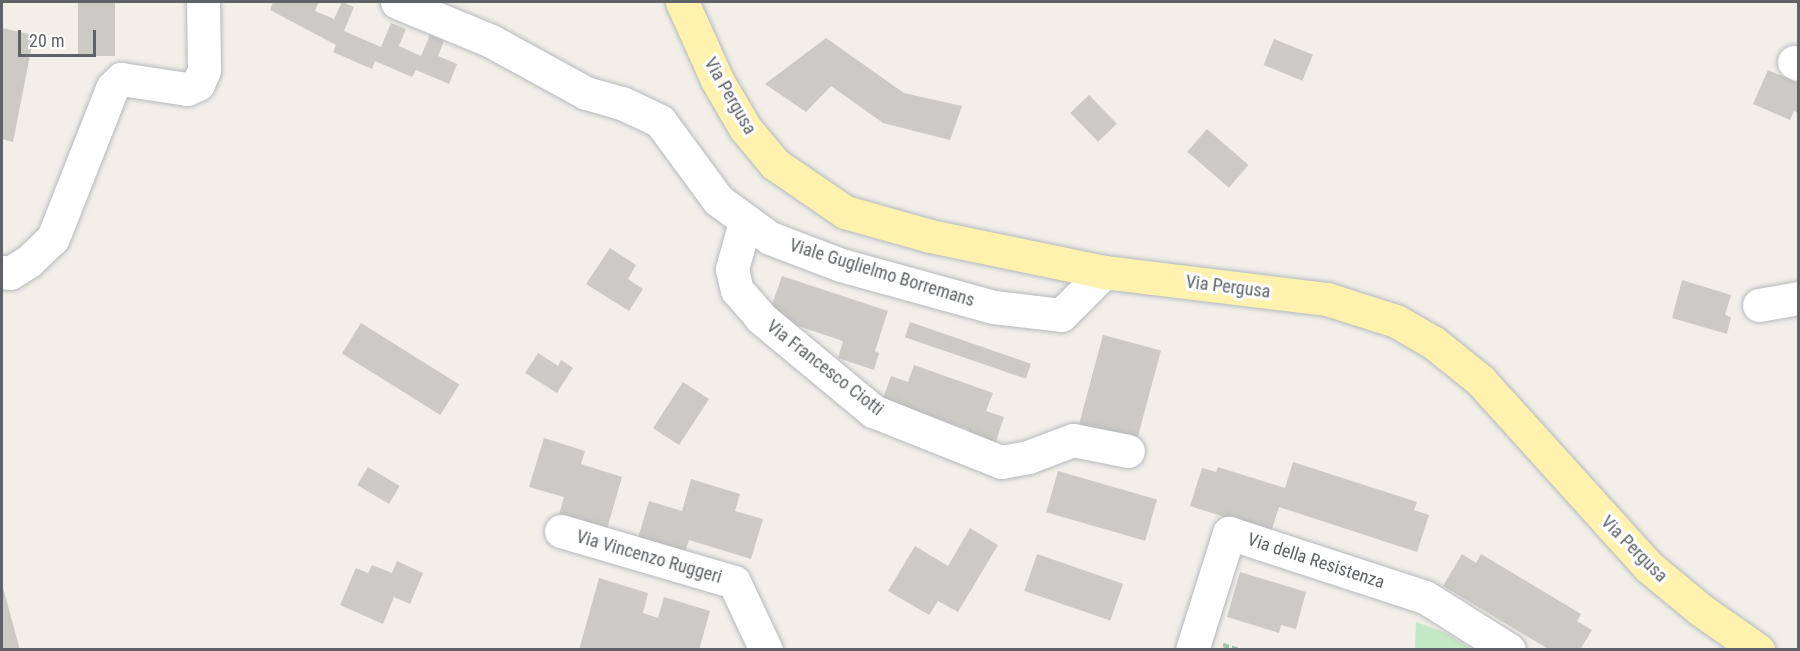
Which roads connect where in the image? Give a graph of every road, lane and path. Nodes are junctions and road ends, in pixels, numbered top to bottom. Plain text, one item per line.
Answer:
1 (203, 2) edge
2 (397, 2) edge
3 (682, 2) edge
4 (745, 222) junction
5 (1104, 272) junction
6 (6, 273) edge
7 (1798, 298) edge
8 (1759, 305) dead end
9 (1128, 451) dead end
10 (561, 531) dead end
11 (1206, 647) edge
12 (766, 650) edge
13 (1239, 650) edge
14 (1509, 650) edge
15 (1758, 650) edge

1 - 6 street
2 - 4 street, Viale Guglielmo Borremans
3 - 5 main road, Via Pergusa
4 - 5 street, Viale Guglielmo Borremans
4 - 9 street, Via Francesco Ciotti
5 - 15 main road, Via Pergusa
7 - 8 street
10 - 12 street, Via Vincenzo Ruggeri
11 - 13 path
11 - 14 street, Via della Resistenza

